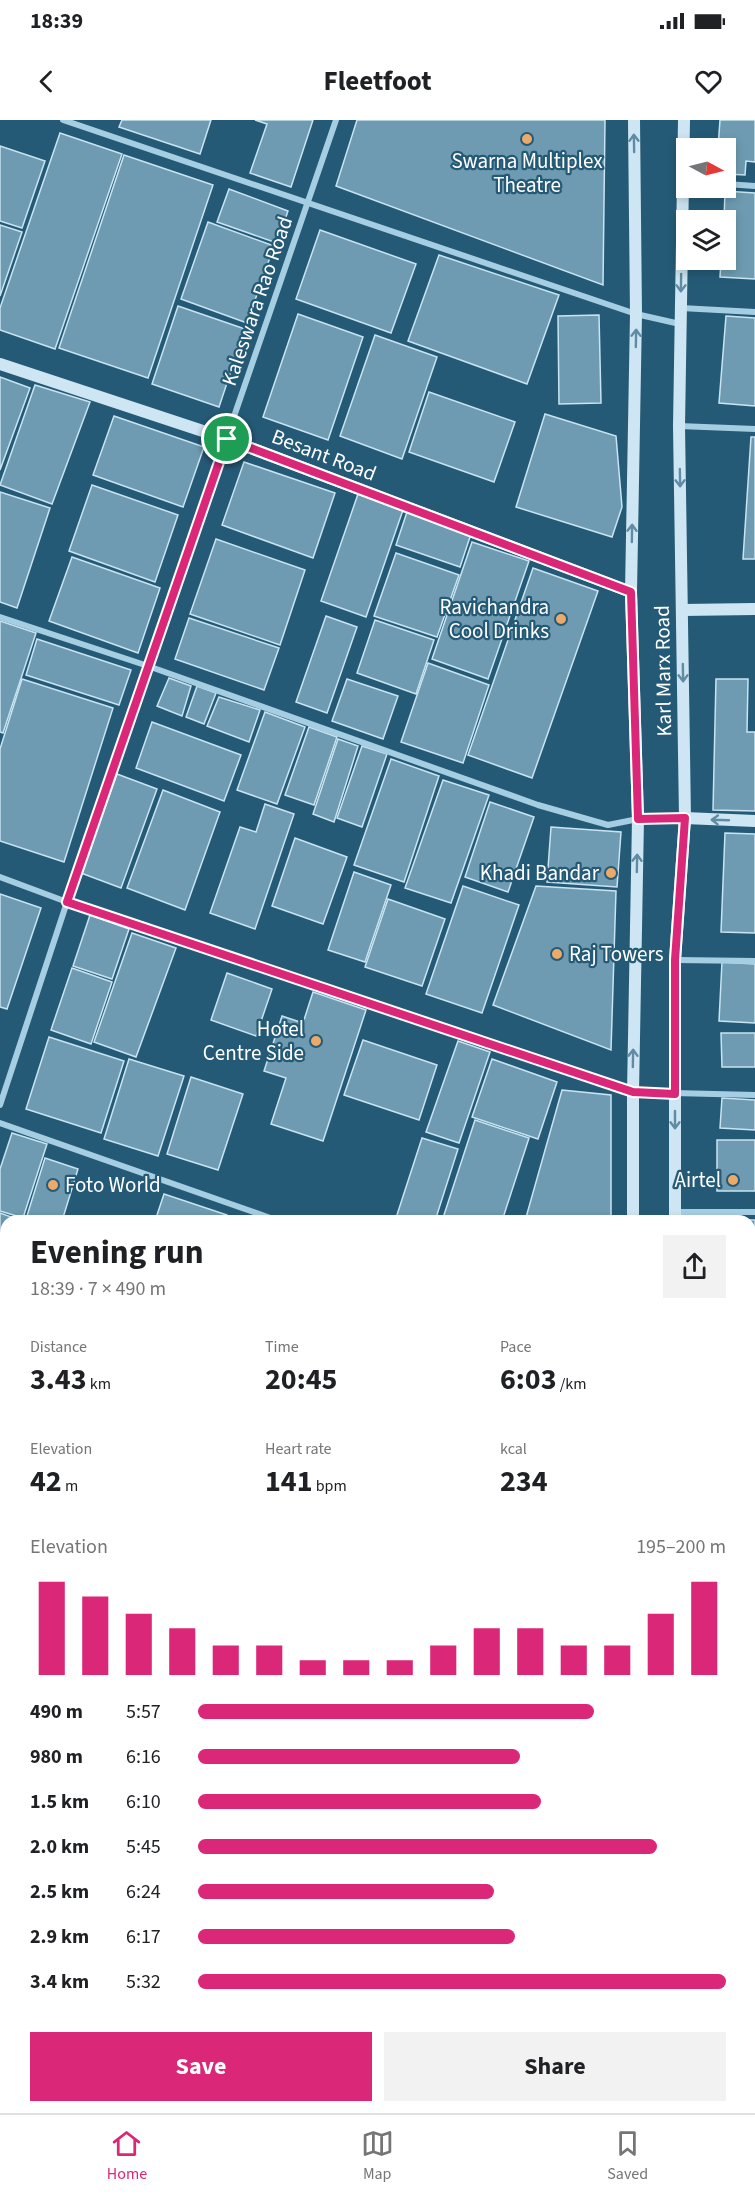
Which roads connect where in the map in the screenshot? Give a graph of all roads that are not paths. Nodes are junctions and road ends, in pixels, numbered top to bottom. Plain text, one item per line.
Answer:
1 (63, 120) edge
2 (336, 120) edge
3 (634, 120) edge
4 (684, 120) edge
5 (684, 138) edge
6 (736, 185) edge
7 (755, 186) edge
8 (684, 198) edge
9 (309, 204) junction
10 (681, 308) junction
11 (755, 312) edge
12 (636, 314) junction
13 (681, 324) junction
14 (0, 364) edge
15 (679, 426) junction
16 (755, 429) edge
17 (227, 439) junction
18 (631, 592) junction
19 (755, 609) edge
20 (682, 610) junction
21 (0, 617) edge
22 (148, 666) junction
23 (685, 818) junction
24 (638, 819) junction
25 (755, 821) edge
26 (0, 877) edge
27 (67, 902) junction
28 (675, 960) junction
29 (755, 961) edge
30 (633, 1092) junction
31 (675, 1094) junction
32 (755, 1095) edge
33 (0, 1105) edge
34 (0, 1124) edge
35 (755, 1212) edge
36 (262, 1215) edge
37 (633, 1215) edge
38 (675, 1215) edge
39 (695, 1215) edge

1 - 9 street
2 - 9 street, Kaleswara Rao Road
12 -> 3 main road, Karl Marx Road
4 - 5 main road, Karl Marx Road
6 - 7 street
8 -> 10 main road, Karl Marx Road
9 - 12 street
9 - 17 street, Kaleswara Rao Road
10 - 11 street
10 - 13 main road, Karl Marx Road
12 - 13 street
18 -> 12 main road, Karl Marx Road
13 - 15 main road, Karl Marx Road
14 - 17 main road, Besant Road
15 - 16 street
15 -> 20 main road, Karl Marx Road
17 - 18 main road, Besant Road
17 - 22 street, Kaleswara Rao Road
18 - 24 main road, Karl Marx Road
19 - 20 main road
20 -> 23 main road, Karl Marx Road
21 - 22 street
22 - 24 street
22 - 27 street, Kaleswara Rao Road
23 - 24 street
25 -> 23 main road
23 - 28 main road, Karl Marx Road
30 -> 24 main road, Karl Marx Road
26 - 27 street
27 - 30 street
27 - 33 street, Kaleswara Rao Road
28 - 29 street
28 - 31 main road, Karl Marx Road
30 - 31 street
30 - 37 main road, Karl Marx Road
31 - 32 street
31 -> 38 main road, Karl Marx Road
34 - 36 street
35 - 39 street

